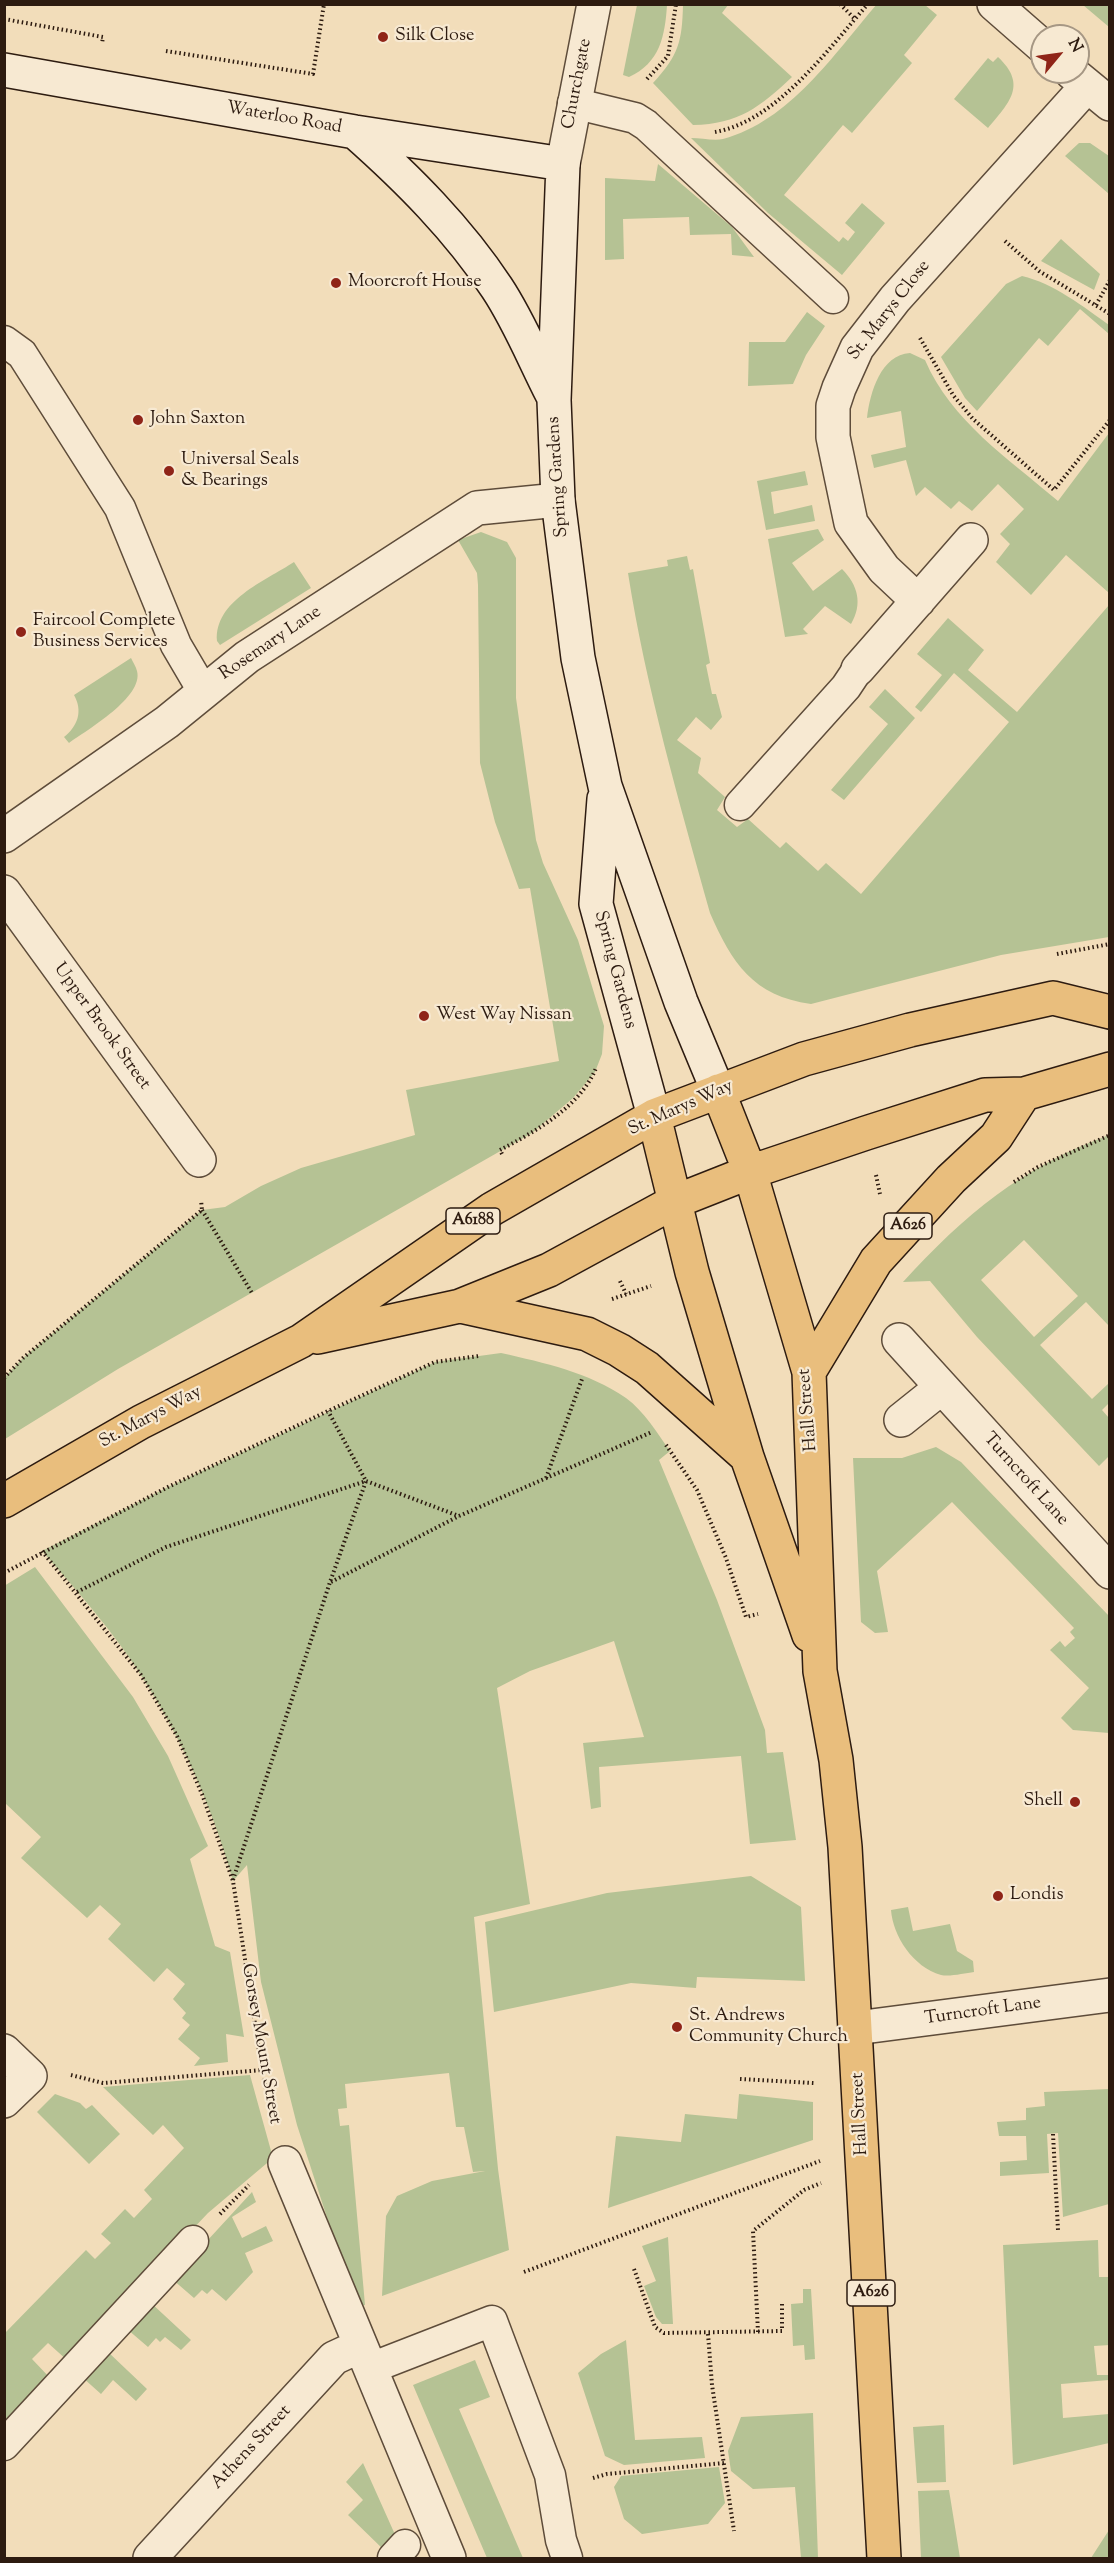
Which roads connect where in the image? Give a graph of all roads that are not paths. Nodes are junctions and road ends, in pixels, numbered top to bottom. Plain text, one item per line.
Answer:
1 (594, 4) edge
2 (994, 4) edge
3 (1030, 36) edge
4 (4, 70) edge
5 (1089, 87) edge
6 (573, 103) junction
7 (355, 132) junction
8 (563, 164) junction
9 (833, 298) dead end
10 (4, 340) edge
11 (554, 400) junction
12 (558, 500) junction
13 (971, 540) dead end
14 (918, 601) junction
15 (858, 669) joint
16 (203, 691) junction
17 (605, 786) junction
18 (740, 805) dead end
19 (4, 836) edge
20 (4, 892) edge
21 (1110, 1012) edge
22 (1110, 1069) edge
23 (718, 1090) junction
24 (1024, 1094) junction
25 (654, 1116) junction
26 (199, 1160) road end
27 (750, 1172) junction
28 (674, 1202) junction
29 (460, 1306) junction
30 (899, 1340) dead end
31 (301, 1341) junction
32 (809, 1372) junction
33 (941, 1388) junction
34 (901, 1420) dead end
35 (747, 1457) junction
36 (4, 1502) edge
37 (1110, 1572) edge
38 (820, 1671) junction
39 (1110, 1995) edge
40 (856, 2028) junction
41 (4, 2051) edge
42 (4, 2102) edge
43 (285, 2163) road end
44 (193, 2241) road end
45 (365, 2357) junction
46 (4, 2445) edge
47 (150, 2559) edge
48 (449, 2559) edge
49 (567, 2559) edge
50 (884, 2559) edge

1 - 6 street, Churchgate
2 - 3 street
4 - 7 street, Waterloo Road
5 - 14 street, St. Marys Close
6 - 8 street, Churchgate
6 - 9 lane
7 - 8 street, Waterloo Road
7 - 11 street
8 - 11 street, Spring Gardens
10 - 16 lane
11 - 12 street, Spring Gardens
12 - 16 street, Rosemary Lane
12 - 17 street, Spring Gardens
13 - 14 street
14 - 15 street
15 - 18 lane
16 - 19 street, Rosemary Lane
17 - 23 street, Spring Gardens
17 - 25 street, Spring Gardens
20 - 26 street, Upper Brook Street
21 - 23 main road, St. Marys Way / A6188
22 - 24 main road, St. Marys Way / A6188
23 - 25 main road, St. Marys Way / A6188
23 - 27 main road, Hall Street / A626
24 - 27 main road, St. Marys Way / A6188
24 - 32 main road, A626
25 - 28 main road, Hall Street / A626
25 - 31 main road, St. Marys Way / A6188
27 - 28 main road, St. Marys Way / A6188
27 - 32 main road, Hall Street / A626
28 - 29 main road, St. Marys Way / A6188
28 - 35 main road, Hall Street / A626
29 - 31 main road, St. Marys Way / A6188
29 - 35 main road, A6188
30 - 33 street, Turncroft Lane
31 - 36 main road, St. Marys Way / A6188
32 - 38 main road, Hall Street / A626
33 - 34 street
33 - 37 street, Turncroft Lane
35 - 38 main road, Hall Street / A626
38 - 40 main road, Hall Street / A626
39 - 40 street, Turncroft Lane
40 - 50 main road, Hall Street / A626
41 - 42 street
43 - 45 street
44 - 46 lane
45 - 47 street, Athens Street
45 - 48 street
45 - 49 lane

